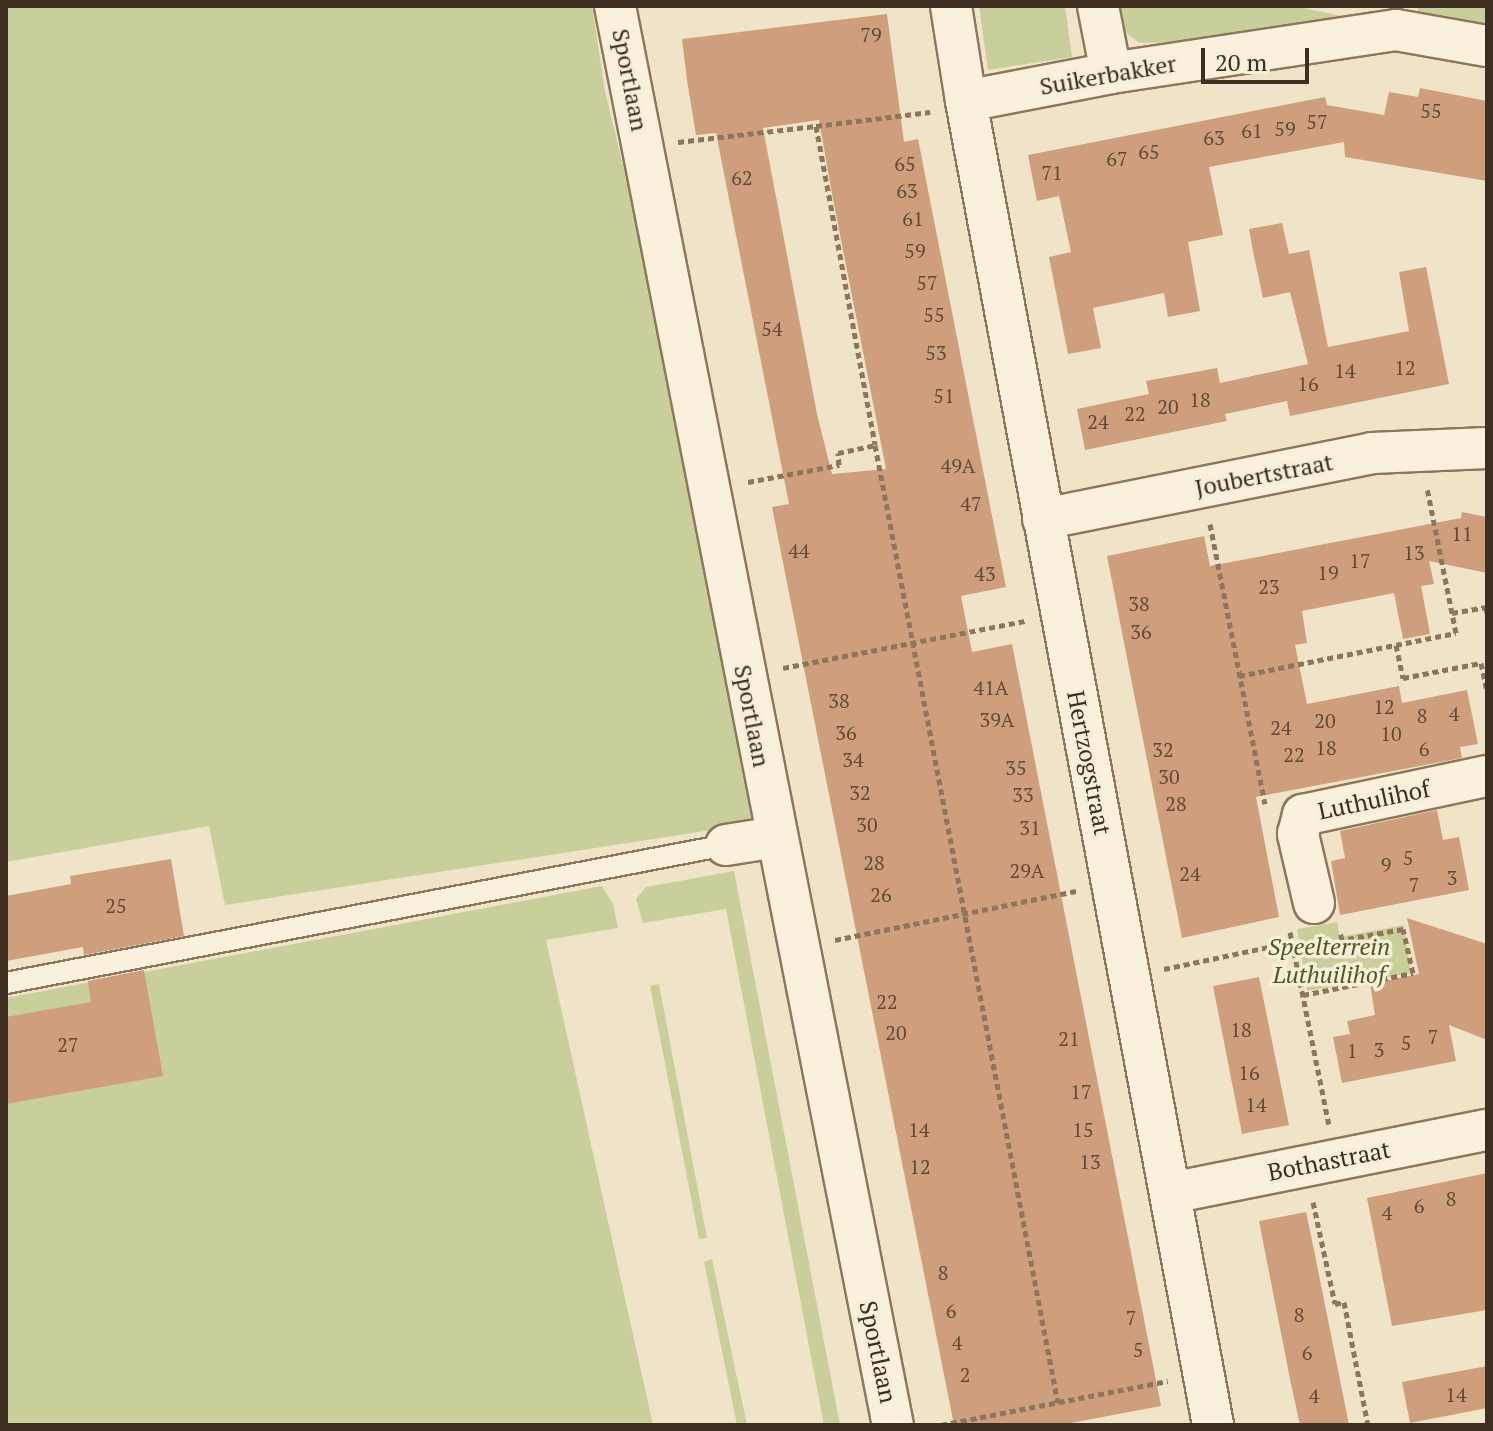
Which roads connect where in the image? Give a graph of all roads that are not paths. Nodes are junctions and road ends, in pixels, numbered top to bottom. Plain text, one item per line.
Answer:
1 (615, 6) edge
2 (951, 6) edge
3 (1098, 6) edge
4 (1487, 46) edge
5 (1111, 73) junction
6 (966, 104) junction
7 (1487, 448) edge
8 (1043, 519) junction
9 (1487, 776) edge
10 (776, 837) junction
11 (726, 845) joint
12 (1311, 920) road end
13 (6, 983) edge
14 (1487, 1130) edge
15 (1171, 1193) junction
16 (893, 1425) edge
17 (1213, 1425) edge

1 - 10 street, Sportlaan
2 - 6 street
3 - 5 street
4 - 5 street, Suikerbakker
5 - 6 street, Suikerbakker
6 - 8 street, Hertzogstraat
7 - 8 street, Joubertstraat
8 - 15 street, Hertzogstraat
9 - 12 street, Luthulihof
10 - 11 street
10 - 16 street, Sportlaan
11 - 13 lane
14 - 15 street, Bothastraat
15 - 17 street, Hertzogstraat

